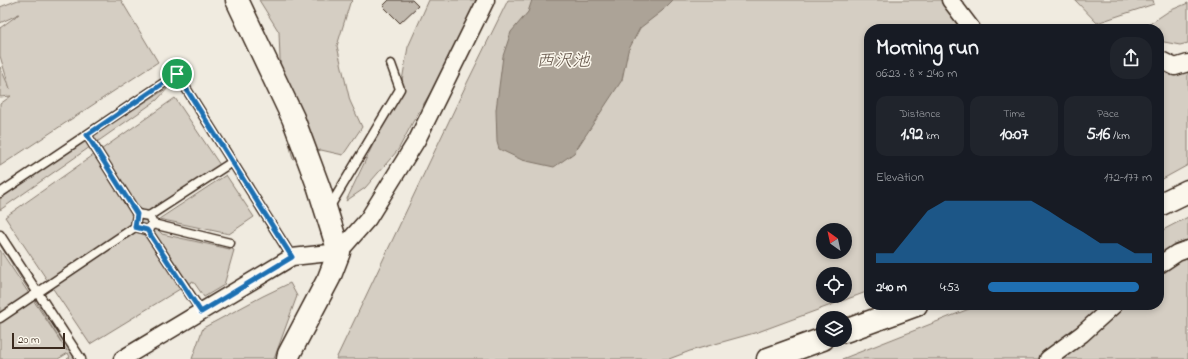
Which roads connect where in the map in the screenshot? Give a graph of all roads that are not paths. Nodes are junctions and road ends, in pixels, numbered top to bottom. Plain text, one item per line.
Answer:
1 (237, 0) edge
2 (486, 0) edge
3 (950, 0) edge
4 (968, 24) edge
5 (1164, 62) edge
6 (1188, 62) edge
7 (391, 64) dead end
8 (87, 135) junction
9 (232, 162) junction
10 (1188, 191) edge
11 (0, 193) edge
12 (1164, 203) edge
13 (327, 212) junction
14 (137, 214) junction
15 (150, 223) junction
16 (135, 227) junction
17 (0, 235) edge
18 (230, 243) dead end
19 (1188, 249) edge
20 (339, 252) junction
21 (292, 257) junction
22 (1164, 262) edge
23 (37, 293) junction
24 (902, 310) edge
25 (1108, 310) edge
26 (201, 312) junction
27 (0, 318) edge
28 (852, 328) edge
29 (816, 342) edge
30 (81, 359) edge
31 (122, 359) edge
32 (288, 359) edge
33 (768, 359) edge
34 (1048, 359) edge

1 - 13 street
2 - 20 street
3 - 4 street
5 - 6 street
7 - 13 lane
8 - 9 lane
8 - 11 lane
8 - 14 lane
9 - 15 lane
9 - 21 lane
10 - 12 street
13 - 20 street
14 - 15 lane
14 - 16 lane
15 - 16 lane
15 - 18 lane
15 - 26 lane
16 - 23 lane
17 - 23 lane
19 - 22 street
20 - 21 street
20 - 32 street
21 - 26 street
23 - 27 lane
23 - 30 lane
24 - 28 street
25 - 34 street
26 - 31 street
29 - 33 street

